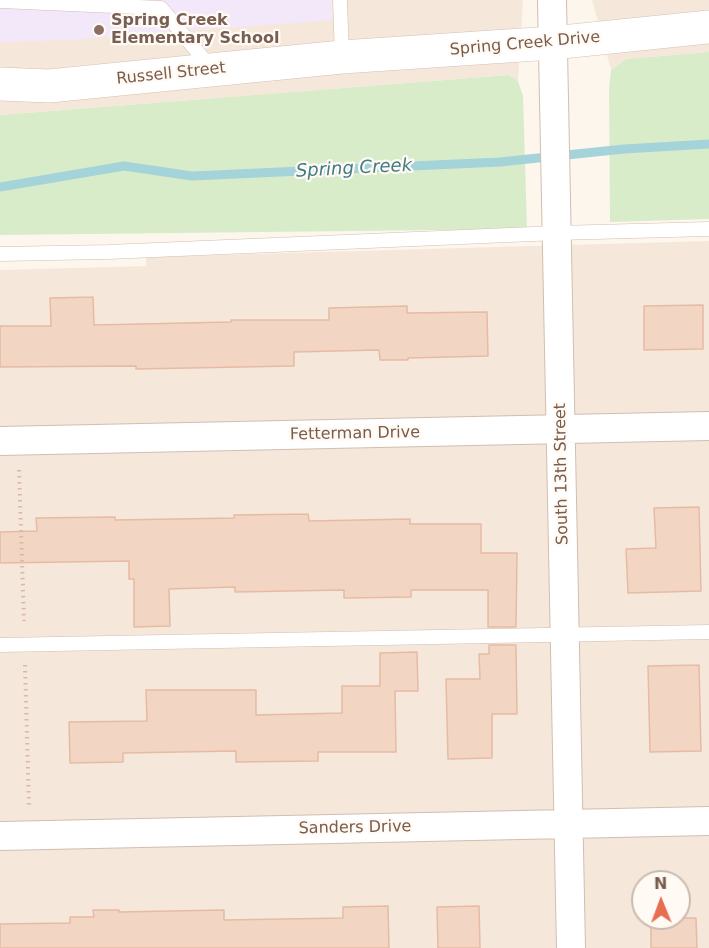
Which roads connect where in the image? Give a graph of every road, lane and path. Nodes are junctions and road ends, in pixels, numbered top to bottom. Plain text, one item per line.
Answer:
1 (340, 0) edge
2 (552, 0) edge
3 (0, 1) edge
4 (709, 27) edge
5 (552, 43) junction
6 (342, 57) junction
7 (212, 70) junction
8 (0, 84) edge
9 (709, 229) edge
10 (556, 232) junction
11 (0, 254) edge
12 (709, 426) edge
13 (561, 430) junction
14 (0, 441) edge
15 (709, 632) edge
16 (565, 635) junction
17 (0, 645) edge
18 (709, 821) edge
19 (569, 824) junction
20 (0, 836) edge
21 (572, 948) edge

1 - 6 lane
2 - 5 street, South 13th Street
3 - 7 lane
4 - 5 main road, Spring Creek Drive
5 - 6 main road, Spring Creek Drive
5 - 10 street, South 13th Street
6 - 7 main road, Russell Street
7 - 8 main road, Russell Street
9 - 10 lane
10 - 11 lane
10 - 13 street, South 13th Street
12 - 13 street, Fetterman Drive
13 - 14 street, Fetterman Drive
13 - 16 street, South 13th Street
15 - 16 lane
16 - 17 lane
16 - 19 street, South 13th Street
18 - 19 street, Sanders Drive
19 - 20 street, Sanders Drive
19 - 21 street, South 13th Street

